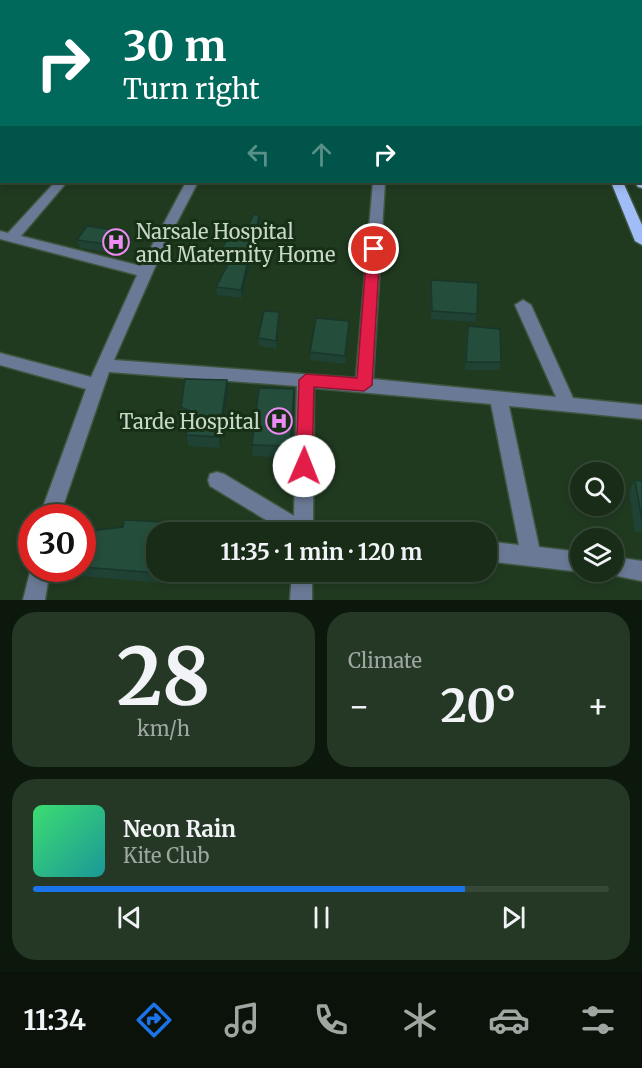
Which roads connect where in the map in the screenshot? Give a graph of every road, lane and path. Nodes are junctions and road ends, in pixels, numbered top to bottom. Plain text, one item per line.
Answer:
1 (60, 183) edge
2 (191, 183) edge
3 (379, 183) edge
4 (617, 183) edge
5 (5, 237) edge
6 (642, 241) edge
7 (145, 272) junction
8 (523, 305) dead end
9 (0, 359) edge
10 (103, 365) junction
11 (306, 380) junction
12 (96, 385) junction
13 (364, 385) junction
14 (499, 400) junction
15 (567, 403) junction
16 (642, 412) edge
17 (217, 480) dead end
18 (54, 504) edge
19 (291, 522) edge
20 (309, 522) edge
21 (497, 552) edge
22 (531, 556) junction
23 (570, 561) edge
24 (624, 568) edge
25 (642, 571) edge
26 (37, 582) edge
27 (302, 582) edge
28 (34, 600) edge
29 (301, 600) edge

1 - 5 street
2 - 7 street
3 - 13 street
4 - 6 main road
5 - 7 street
7 - 10 street
8 - 15 street
9 - 12 street
10 - 11 street
10 - 12 street
11 - 13 street
11 - 20 street
12 - 18 street
13 - 14 street
14 - 15 street
14 - 22 street
15 - 16 street
17 - 19 street
21 - 22 street
22 - 23 street
24 - 25 street
26 - 28 street
27 - 29 street

